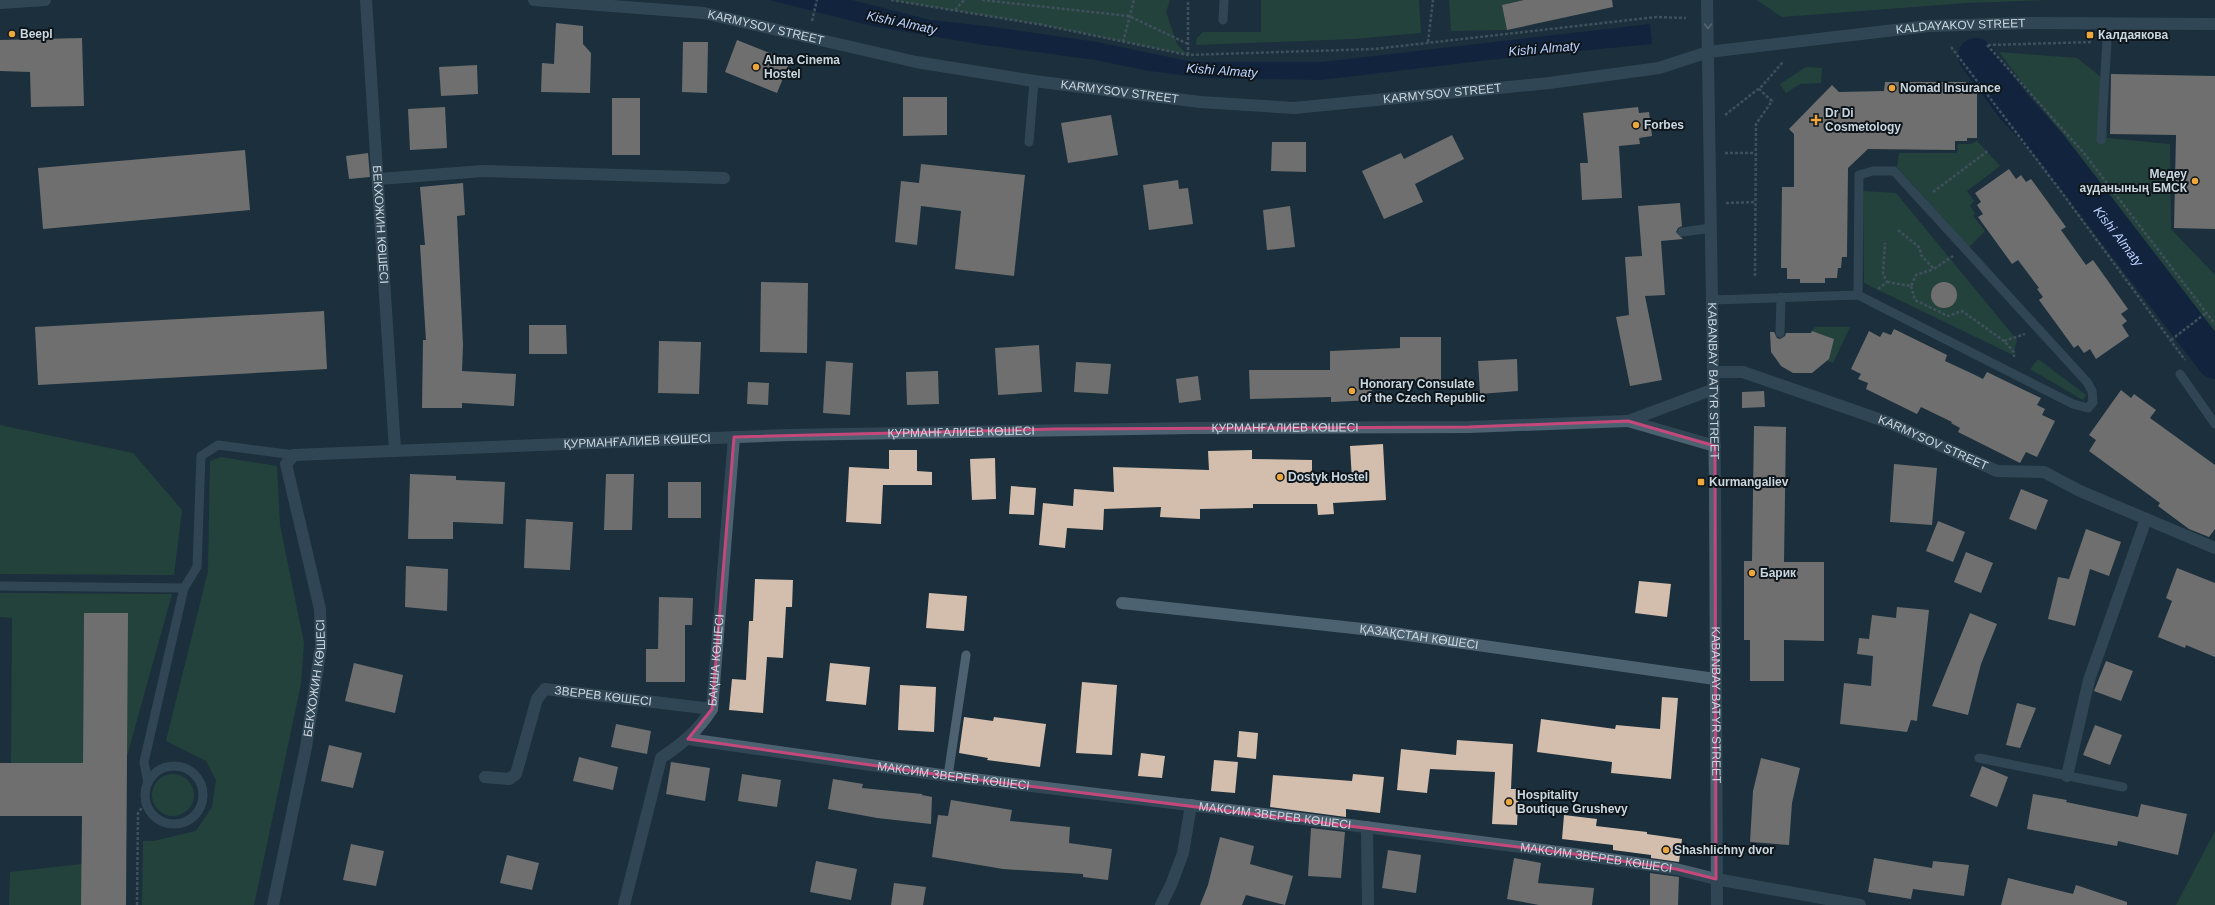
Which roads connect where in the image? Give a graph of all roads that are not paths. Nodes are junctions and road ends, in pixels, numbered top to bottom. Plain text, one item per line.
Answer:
1 (45, 0) edge
2 (366, 0) edge
3 (534, 0) edge
4 (1224, 0) edge
5 (1707, 0) edge
6 (8, 2) edge
7 (1223, 20) dead end
8 (2108, 24) junction
9 (2215, 24) edge
10 (1708, 52) junction
11 (1034, 81) junction
12 (2101, 140) dead end
13 (1029, 142) dead end
14 (724, 178) dead end
15 (379, 179) junction
16 (1712, 228) junction
17 (1682, 232) dead end
18 (1858, 295) junction
19 (1781, 298) junction
20 (1713, 300) junction
21 (1780, 333) dead end
22 (1714, 372) junction
23 (2180, 374) dead end
24 (1714, 389) junction
25 (1628, 421) junction
26 (2215, 424) edge
27 (734, 437) junction
28 (1715, 446) junction
29 (395, 450) junction
30 (294, 455) junction
31 (2146, 519) junction
32 (2215, 548) edge
33 (0, 586) edge
34 (184, 588) junction
35 (1122, 603) dead end
36 (966, 655) dead end
37 (1715, 679) junction
38 (712, 709) junction
39 (688, 739) junction
40 (1979, 758) dead end
41 (948, 776) junction
42 (2067, 776) junction
43 (485, 777) dead end
44 (148, 783) junction
45 (2123, 788) dead end
46 (1191, 805) junction
47 (1367, 827) junction
48 (1716, 879) junction
49 (273, 905) edge
50 (624, 905) edge
51 (1161, 905) edge
52 (1368, 905) edge
53 (1716, 905) edge
54 (1860, 905) edge

1 - 6 street
2 - 15 street, БЕКХОЖИН КӨШЕСІ
3 - 11 street, KARMYSOV STREET
4 - 7 lane
5 -> 10 street, KABANBAY BATYR STREET
8 - 9 street, KALDAYAKOV STREET
8 - 10 street, KALDAYAKOV STREET
8 - 12 lane
10 - 11 street, KARMYSOV STREET
10 - 16 street, KABANBAY BATYR STREET
11 - 13 lane
14 - 15 street
15 - 29 street, БЕКХОЖИН КӨШЕСІ
16 - 17 lane
16 - 20 street, KABANBAY BATYR STREET
18 - 18 lane
18 - 19 lane
19 - 20 lane
19 - 21 lane
20 - 22 street, KABANBAY BATYR STREET
22 - 24 street, KABANBAY BATYR STREET
22 - 31 street, KARMYSOV STREET
23 - 26 lane
24 - 25 street
24 - 28 street, KABANBAY BATYR STREET
25 - 27 street, ҚУРМАНҒАЛИЕВ КӨШЕСІ
25 - 28 street
27 - 29 street, ҚУРМАНҒАЛИЕВ КӨШЕСІ
27 - 38 street, БАҚША КӨШЕСІ
28 - 37 street, KABANBAY BATYR STREET
29 - 30 street, ҚУРМАНҒАЛИЕВ КӨШЕСІ
30 - 34 lane
30 - 49 street, БЕКХОЖИН КӨШЕСІ
31 - 32 street, KARMYSOV STREET
31 - 42 street
33 - 34 lane
34 - 44 lane
35 - 37 street, ҚАЗАҚСТАН КӨШЕСІ
36 - 41 lane
37 - 48 street, KABANBAY BATYR STREET
38 - 39 street, БАҚША КӨШЕСІ
38 - 43 street, ЗВЕРЕВ КӨШЕСІ
39 - 41 street, МАКСИМ ЗВЕРЕВ КӨШЕСІ
39 - 50 street, БАҚША КӨШЕСІ
40 - 42 lane
41 - 46 street, МАКСИМ ЗВЕРЕВ КӨШЕСІ
42 - 45 lane
44 - 44 lane
46 - 47 street, МАКСИМ ЗВЕРЕВ КӨШЕСІ
46 - 51 street
47 - 48 street, МАКСИМ ЗВЕРЕВ КӨШЕСІ
47 - 52 street
48 - 53 street, KABANBAY BATYR STREET
48 - 54 street, МАКСИМ ЗВЕРЕВ КӨШЕСІ

